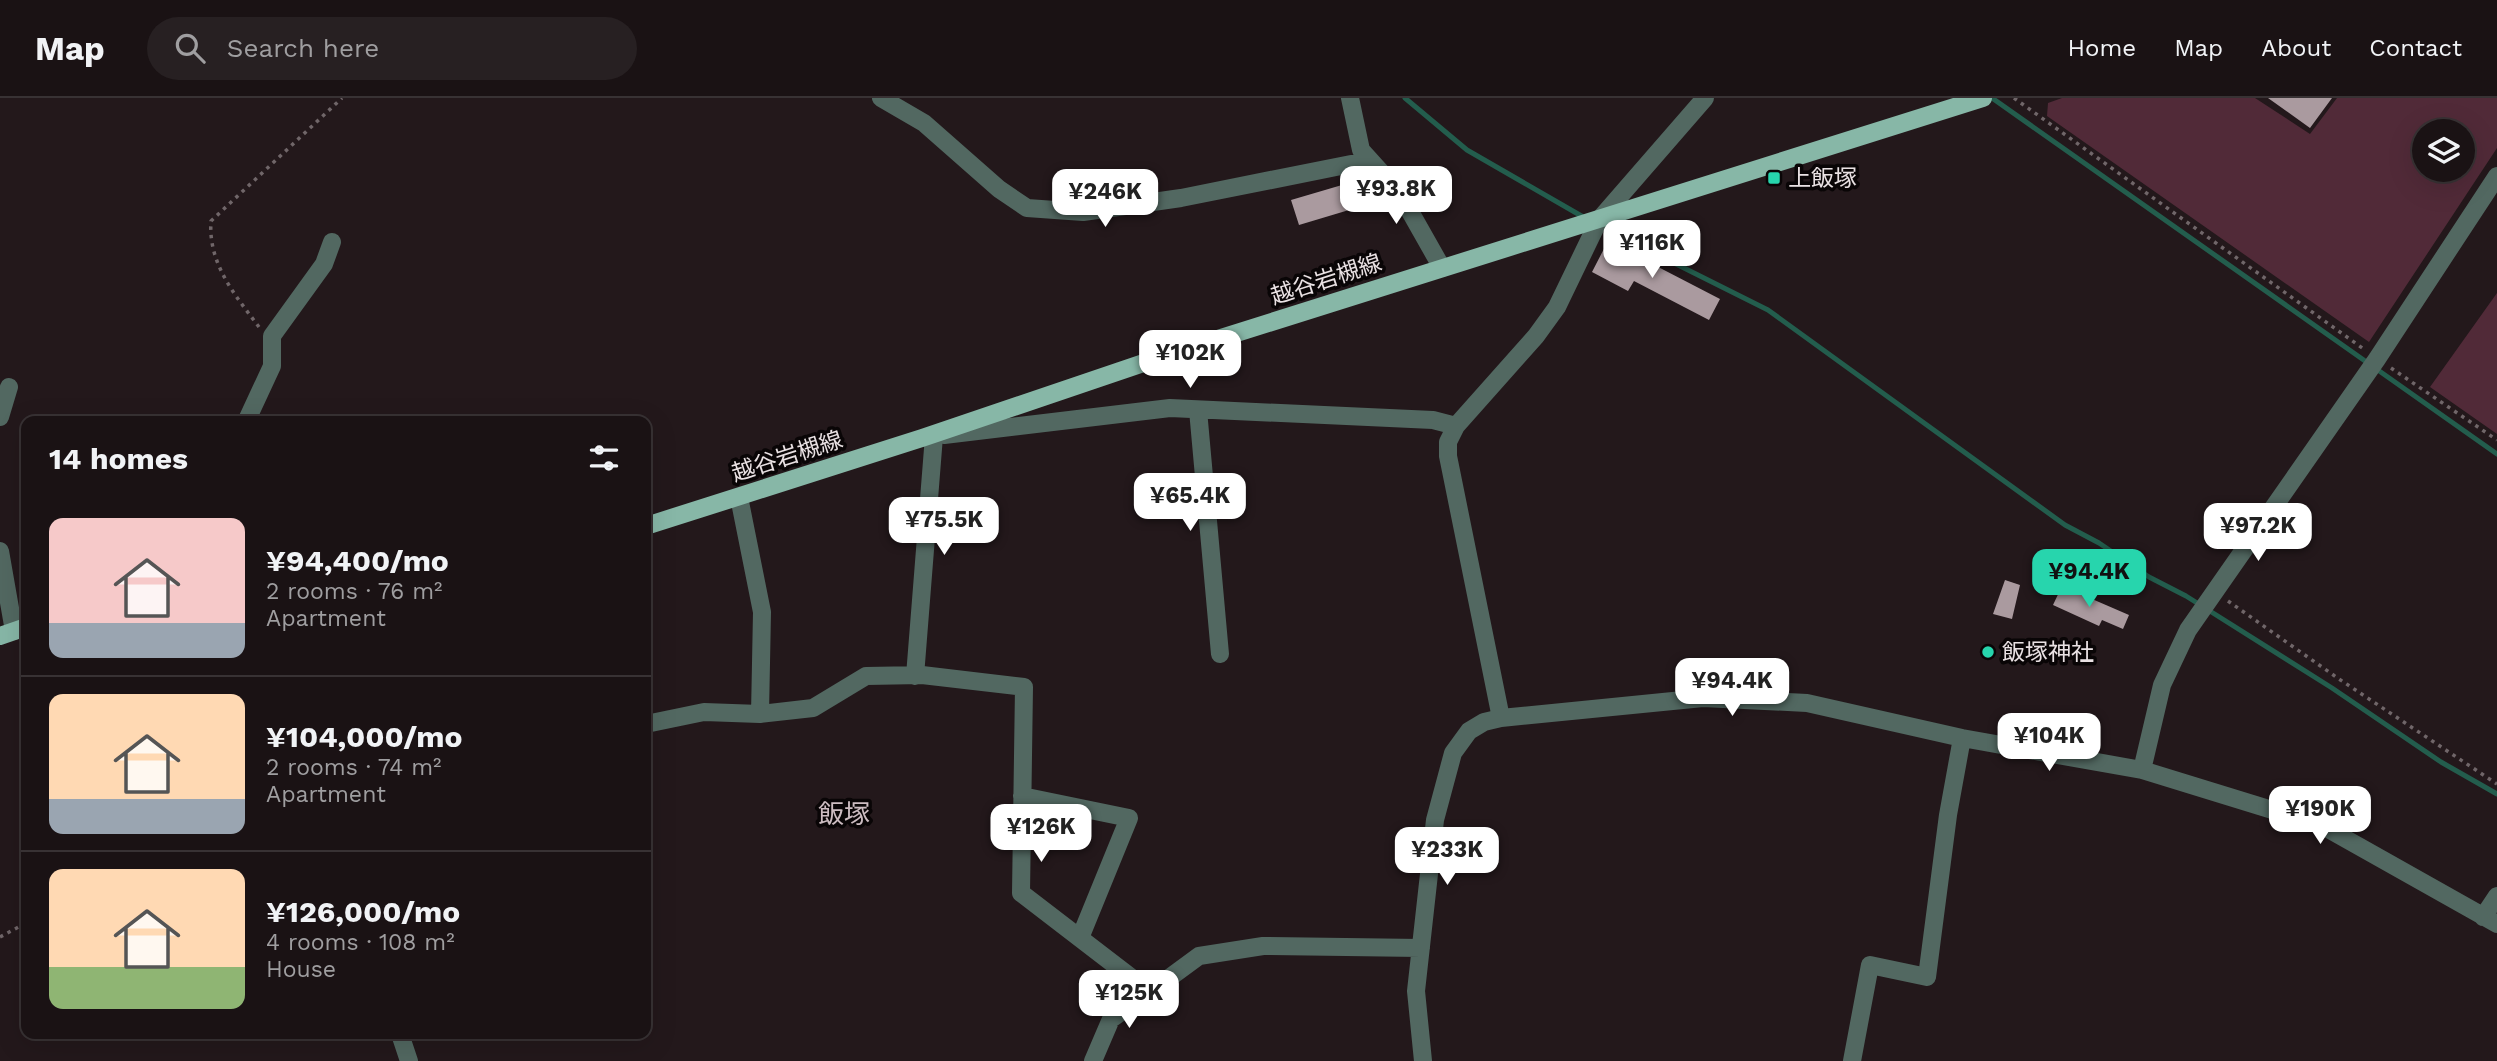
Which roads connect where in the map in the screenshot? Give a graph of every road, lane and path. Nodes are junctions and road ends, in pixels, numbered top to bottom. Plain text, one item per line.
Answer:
1 (342, 98) edge
2 (881, 98) edge
3 (1350, 98) edge
4 (1705, 98) edge
5 (1983, 98) edge
6 (2014, 98) edge
7 (1373, 164) junction
8 (2497, 176) edge
9 (1599, 220) junction
10 (332, 242) dead end
11 (1441, 268) junction
12 (272, 346) junction
13 (2377, 359) junction
14 (9, 387) dead end
15 (1198, 410) junction
16 (249, 416) edge
17 (0, 417) edge
18 (1455, 426) junction
19 (928, 437) junction
20 (2497, 440) edge
21 (739, 497) junction
22 (651, 524) edge
23 (0, 551) edge
24 (2215, 592) junction
25 (13, 631) edge
26 (1220, 654) dead end
27 (915, 676) junction
28 (760, 714) junction
29 (1501, 718) junction
30 (651, 723) edge
31 (1962, 738) junction
32 (2143, 770) junction
33 (2497, 784) edge
34 (1023, 796) junction
35 (2497, 896) edge
36 (2490, 920) edge
37 (21, 926) edge
38 (0, 937) edge
39 (1080, 938) junction
40 (1421, 948) junction
41 (1150, 992) junction
42 (402, 1039) edge
43 (409, 1061) edge
44 (1093, 1061) edge
45 (1423, 1061) edge
46 (1852, 1061) edge

1 - 12 path
2 - 7 street
3 - 7 street
4 - 9 street
5 - 9 main road, 越谷岩槻線
6 - 13 path
7 - 11 street
8 - 13 street
9 - 11 main road, 越谷岩槻線
9 - 18 street
10 - 12 street
11 - 19 main road, 越谷岩槻線
12 - 16 street
13 - 20 path
13 - 24 street
14 - 17 street
15 - 18 street
15 - 19 street
15 - 26 street
18 - 29 street
19 - 21 main road, 越谷岩槻線
19 - 27 street
21 - 22 main road, 越谷岩槻線
21 - 28 street
23 - 25 street
24 - 32 street
24 - 33 path
27 - 28 street
27 - 34 street
28 - 30 street
29 - 31 street
29 - 40 street
31 - 32 street
31 - 46 street
32 - 36 street
34 - 39 street
34 - 39 street
35 - 36 street
37 - 38 path
39 - 41 street
40 - 41 street
40 - 45 street
41 - 44 street
42 - 43 street

